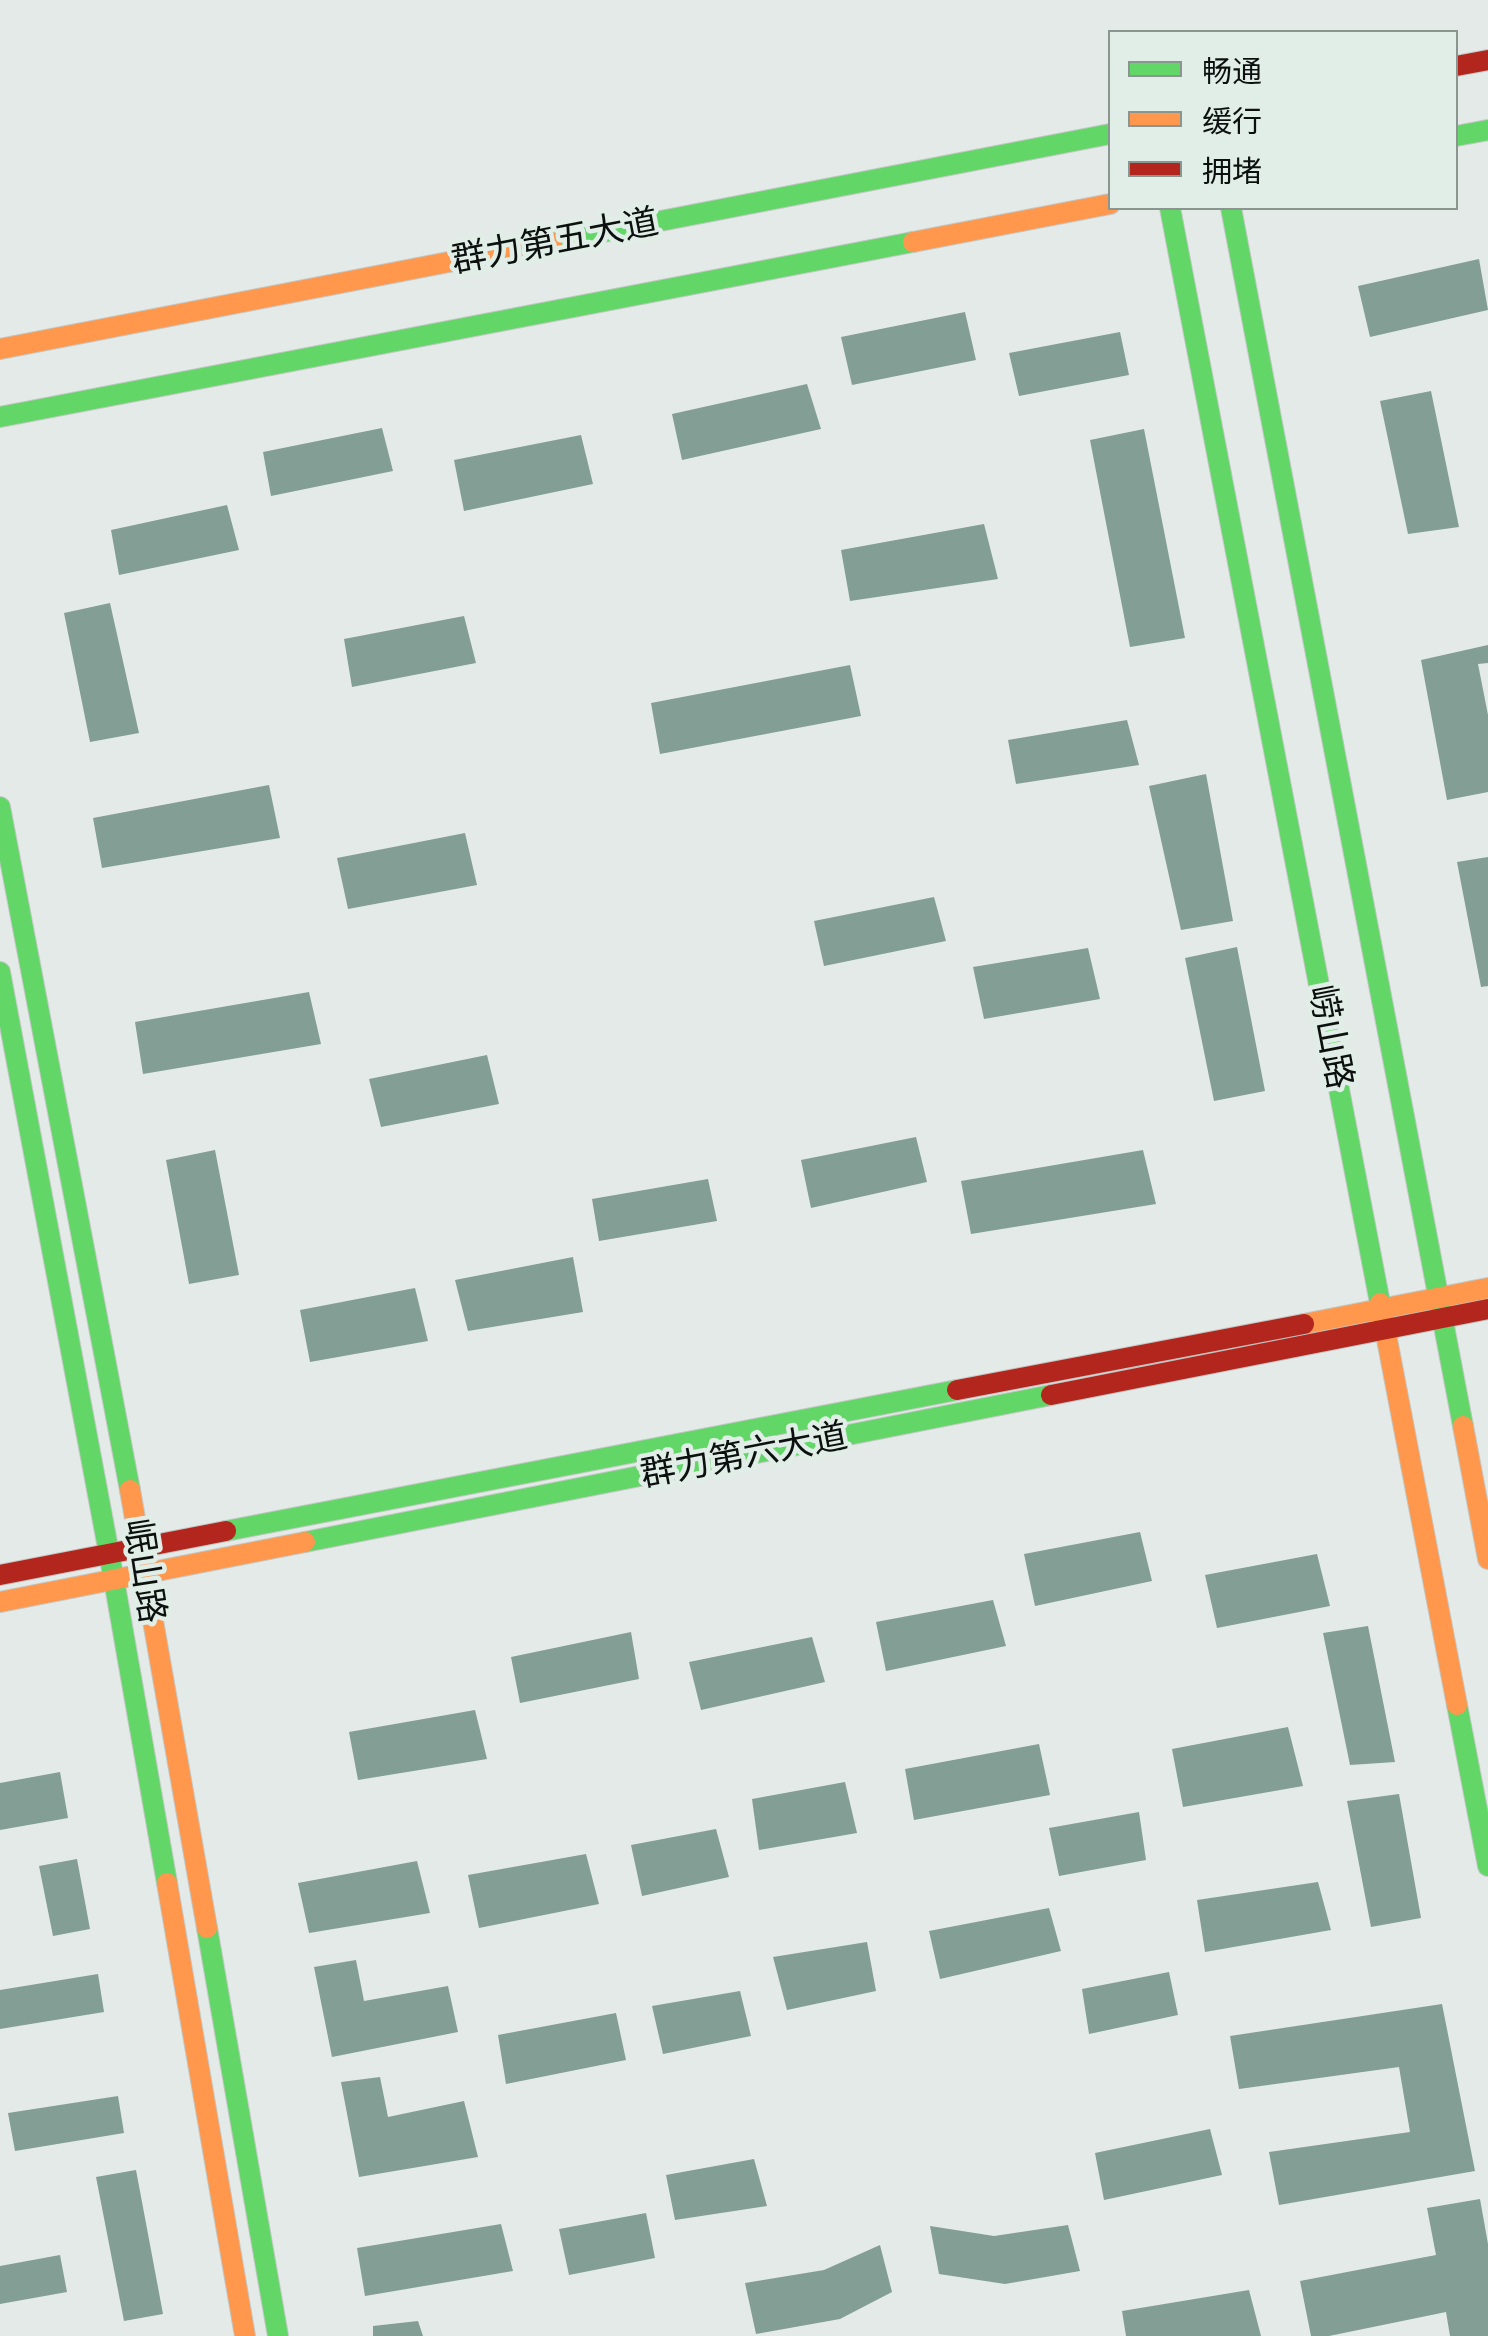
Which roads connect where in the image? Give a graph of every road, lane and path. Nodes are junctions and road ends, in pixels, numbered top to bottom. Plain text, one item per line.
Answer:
1 (1488, 60) edge
2 (1458, 66) edge
3 (1488, 130) edge
4 (1108, 134) edge
5 (1458, 136) edge
6 (1108, 204) edge
7 (1170, 210) edge
8 (1231, 210) edge
9 (0, 349) edge
10 (0, 417) edge
11 (0, 808) edge
12 (0, 972) edge
13 (1488, 1288) edge
14 (1439, 1307) junction
15 (1488, 1309) edge
16 (1385, 1319) junction
17 (142, 1546) junction
18 (109, 1554) junction
19 (1488, 1559) edge
20 (144, 1574) junction
21 (0, 1575) edge
22 (114, 1580) junction
23 (0, 1602) edge
24 (1488, 1866) edge
25 (245, 2336) edge
26 (278, 2336) edge

1 - 2 main road
3 - 5 main road
4 - 9 main road, 群力第五大道
6 - 10 main road, 群力第五大道
7 - 16 main road, 崂山路
8 - 14 main road, 崂山路
11 - 17 main road, 岷山路
12 - 18 main road, 岷山路
13 - 14 main road, 群力第六大道
14 - 15 main road, 群力第六大道
14 - 16 main road, 群力第六大道
14 - 19 main road, 崂山路
16 - 17 main road, 群力第六大道
16 - 20 main road, 群力第六大道
16 - 24 main road, 崂山路
17 - 18 main road, 群力第六大道
17 - 20 main road, 岷山路
18 - 21 main road, 群力第六大道
18 - 22 main road, 岷山路
20 - 22 main road, 群力第六大道
20 - 26 main road, 岷山路
22 - 23 main road, 群力第六大道
22 - 25 main road, 岷山路

